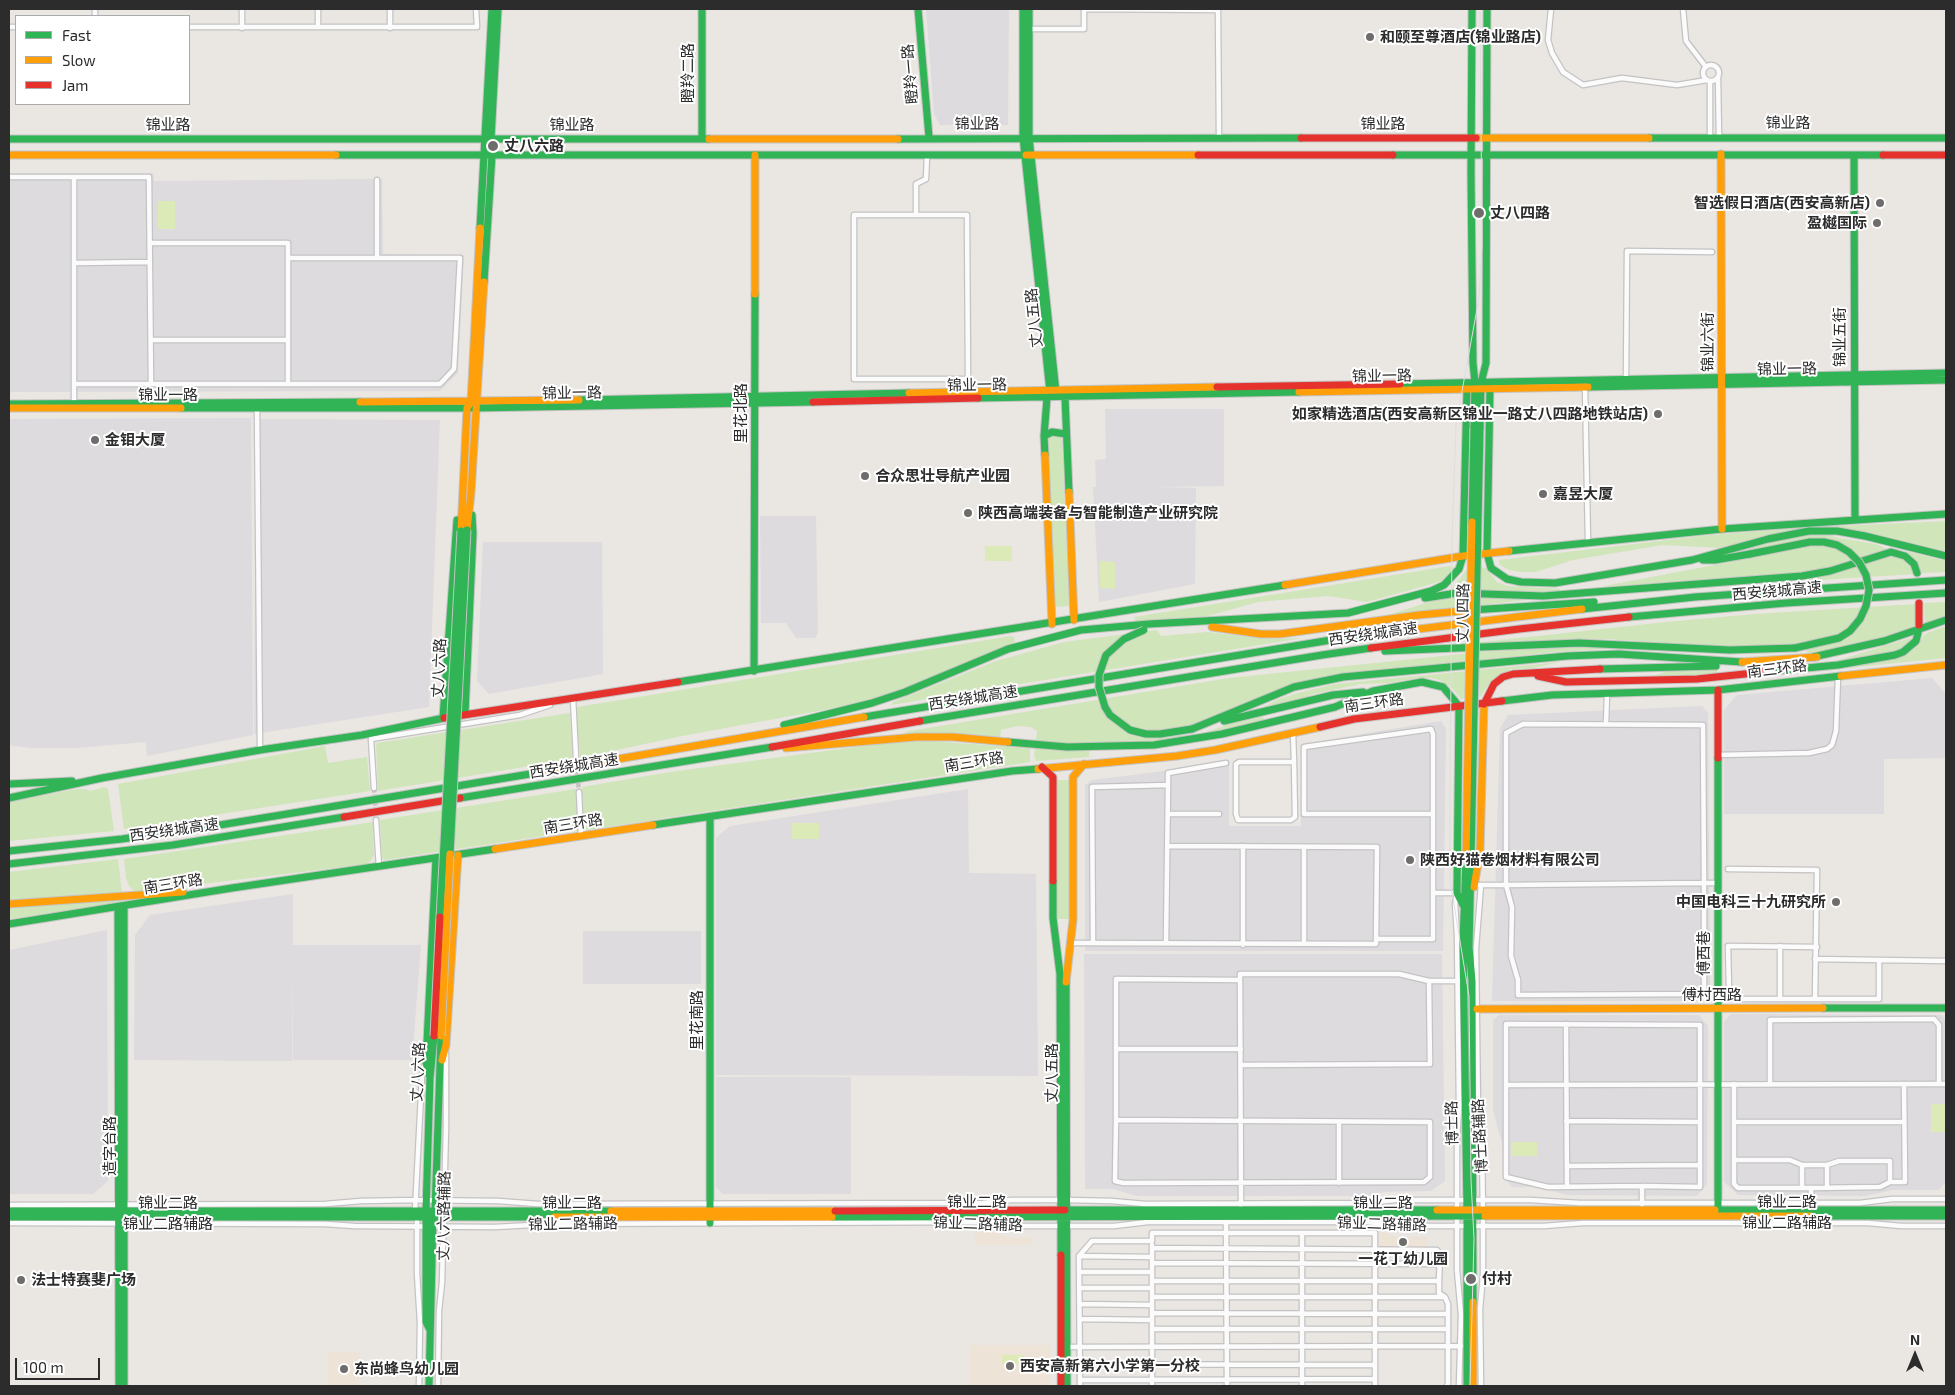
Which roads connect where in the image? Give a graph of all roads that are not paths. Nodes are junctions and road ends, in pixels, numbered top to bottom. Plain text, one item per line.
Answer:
1 (242, 9) edge
2 (318, 9) edge
3 (390, 9) edge
4 (476, 9) edge
5 (492, 9) edge
6 (498, 9) edge
7 (702, 9) edge
8 (918, 9) edge
9 (1023, 9) edge
10 (1029, 9) edge
11 (1472, 9) edge
12 (1487, 9) edge
13 (1551, 9) edge
14 (1683, 9) edge
15 (190, 27) edge
16 (318, 27) junction
17 (242, 28) junction
18 (390, 28) junction
19 (1029, 29) junction
20 (1706, 67) junction
21 (1718, 78) junction
22 (1708, 81) junction
23 (1026, 137) junction
24 (1219, 137) junction
25 (1472, 137) junction
26 (1486, 137) junction
27 (1710, 137) junction
28 (1719, 137) junction
29 (702, 138) junction
30 (929, 138) junction
31 (1946, 138) edge
32 (9, 139) edge
33 (487, 139) junction
34 (1721, 154) junction
35 (9, 155) edge
36 (488, 155) junction
37 (756, 155) junction
38 (927, 155) junction
39 (1028, 155) junction
40 (1472, 155) junction
41 (1486, 155) junction
42 (1854, 155) junction
43 (1946, 155) edge
44 (9, 177) edge
45 (74, 177) junction
46 (377, 180) dead end
47 (916, 215) junction
48 (150, 243) junction
49 (1712, 252) dead end
50 (288, 258) junction
51 (377, 258) junction
52 (150, 262) junction
53 (74, 263) junction
54 (151, 340) junction
55 (288, 340) junction
56 (1946, 374) edge
57 (1854, 378) junction
58 (1946, 380) edge
59 (1722, 381) junction
60 (1626, 383) junction
61 (74, 384) junction
62 (151, 384) junction
63 (288, 384) junction
64 (1478, 386) junction
65 (1585, 387) junction
66 (1467, 388) junction
67 (1490, 388) junction
68 (1051, 394) junction
69 (1065, 397) junction
70 (755, 400) junction
71 (9, 404) edge
72 (74, 404) junction
73 (472, 405) junction
74 (9, 408) edge
75 (257, 408) junction
76 (1066, 434) junction
77 (1044, 436) junction
78 (462, 480) junction
79 (471, 492) junction
80 (1946, 514) edge
81 (1856, 519) junction
82 (1722, 529) junction
83 (464, 531) junction
84 (1588, 542) junction
85 (1487, 553) junction
86 (1463, 556) junction
87 (1946, 556) edge
88 (1692, 560) junction
89 (1917, 573) dead end
90 (1946, 580) edge
91 (1946, 593) edge
92 (1694, 598) junction
93 (1919, 603) dead end
94 (1348, 613) junction
95 (1074, 620) junction
96 (1946, 620) edge
97 (1190, 623) junction
98 (1052, 624) junction
99 (1919, 625) dead end
100 (1146, 627) junction
101 (1162, 628) junction
102 (1918, 633) dead end
103 (1322, 655) junction
104 (1817, 657) junction
105 (1946, 665) edge
106 (754, 672) junction
107 (1526, 673) junction
108 (1838, 676) junction
109 (1718, 690) junction
110 (1373, 691) junction
111 (1606, 694) junction
112 (569, 699) junction
113 (1484, 704) junction
114 (1460, 706) junction
115 (465, 714) junction
116 (443, 718) junction
117 (1606, 724) junction
118 (1196, 728) junction
119 (1293, 731) junction
120 (748, 736) junction
121 (260, 750) junction
122 (751, 751) junction
123 (1718, 755) junction
124 (576, 757) tunnel mouth
125 (1294, 762) junction
126 (1084, 764) junction
127 (1226, 764) dead end
128 (1042, 767) junction
129 (102, 778) junction
130 (9, 784) edge
131 (1168, 785) junction
132 (374, 788) tunnel mouth
133 (579, 792) tunnel mouth
134 (9, 798) edge
135 (1168, 814) junction
136 (1219, 814) dead end
137 (1433, 814) junction
138 (710, 816) junction
139 (376, 820) tunnel mouth
140 (581, 836) junction
141 (1168, 846) junction
142 (1243, 846) junction
143 (1304, 847) junction
144 (9, 851) edge
145 (458, 855) junction
146 (436, 858) junction
147 (1468, 859) joint
148 (9, 864) edge
149 (379, 868) junction
150 (1728, 870) dead end
151 (1704, 883) junction
152 (1718, 883) junction
153 (1478, 885) junction
154 (1506, 885) junction
155 (232, 888) junction
156 (1433, 893) junction
157 (1457, 893) junction
158 (9, 904) edge
159 (1467, 904) junction
160 (121, 906) junction
161 (9, 924) edge
162 (1376, 939) junction
163 (1070, 943) junction
164 (1093, 943) junction
165 (1166, 943) junction
166 (1304, 944) junction
167 (1243, 945) junction
168 (1780, 946) junction
169 (1817, 947) junction
170 (1815, 959) junction
171 (1879, 960) junction
172 (1946, 960) edge
173 (1240, 980) junction
174 (1429, 981) junction
175 (1461, 981) junction
176 (1780, 999) junction
177 (1815, 999) junction
178 (1718, 1008) junction
179 (1946, 1008) edge
180 (1477, 1009) junction
181 (1566, 1024) junction
182 (446, 1045) junction
183 (1116, 1049) junction
184 (1241, 1049) junction
185 (426, 1063) junction
186 (1241, 1065) junction
187 (434, 1078) junction
188 (1734, 1084) junction
189 (1770, 1084) junction
190 (1904, 1084) junction
191 (1939, 1084) junction
192 (1946, 1084) edge
193 (1507, 1085) junction
194 (1566, 1085) junction
195 (1700, 1085) junction
196 (1717, 1085) junction
197 (1116, 1120) junction
198 (1241, 1121) junction
199 (1566, 1121) junction
200 (1339, 1122) junction
201 (1700, 1122) junction
202 (1734, 1122) junction
203 (1904, 1122) junction
204 (1734, 1160) junction
205 (1700, 1165) junction
206 (1802, 1165) junction
207 (1567, 1166) junction
208 (1827, 1166) junction
209 (1890, 1182) junction
210 (1240, 1183) junction
211 (1339, 1183) junction
212 (1642, 1186) junction
213 (1567, 1187) junction
214 (1802, 1188) junction
215 (1811, 1188) junction
216 (1827, 1188) junction
217 (1946, 1199) edge
218 (415, 1200) junction
219 (426, 1200) junction
220 (435, 1200) junction
221 (444, 1200) junction
222 (1063, 1200) junction
223 (1457, 1200) junction
224 (1470, 1200) junction
225 (1482, 1200) junction
226 (9, 1205) edge
227 (1241, 1210) junction
228 (1642, 1210) junction
229 (1718, 1210) junction
230 (1811, 1210) junction
231 (1946, 1210) edge
232 (9, 1211) edge
233 (710, 1213) junction
234 (1063, 1213) junction
235 (1457, 1213) junction
236 (1470, 1213) junction
237 (1483, 1213) junction
238 (121, 1214) junction
239 (416, 1214) junction
240 (430, 1214) junction
241 (444, 1214) junction
242 (1946, 1216) edge
243 (9, 1217) edge
244 (1226, 1219) junction
245 (9, 1223) edge
246 (417, 1226) junction
247 (1063, 1226) junction
248 (1457, 1226) junction
249 (1470, 1226) junction
250 (1483, 1226) junction
251 (1946, 1226) edge
252 (430, 1227) junction
253 (444, 1227) junction
254 (1226, 1233) junction
255 (1302, 1233) junction
256 (1152, 1241) junction
257 (1152, 1248) junction
258 (1226, 1249) junction
259 (1302, 1249) junction
260 (1375, 1249) junction
261 (1080, 1256) junction
262 (1152, 1256) junction
263 (1152, 1264) junction
264 (1226, 1264) junction
265 (1302, 1264) junction
266 (1375, 1264) junction
267 (1439, 1264) junction
268 (1080, 1272) junction
269 (1152, 1272) junction
270 (1302, 1280) junction
271 (1152, 1281) junction
272 (1226, 1281) junction
273 (1375, 1281) junction
274 (1439, 1281) junction
275 (1080, 1288) junction
276 (1152, 1288) junction
277 (1152, 1297) junction
278 (1375, 1297) junction
279 (1227, 1298) junction
280 (1302, 1298) junction
281 (1445, 1298) junction
282 (1080, 1304) junction
283 (1152, 1305) junction
284 (1152, 1313) junction
285 (1302, 1313) junction
286 (1375, 1313) junction
287 (1227, 1314) junction
288 (1448, 1314) junction
289 (1080, 1319) junction
290 (1152, 1320) junction
291 (1152, 1329) junction
292 (1227, 1330) junction
293 (1302, 1330) junction
294 (1375, 1330) junction
295 (1448, 1330) junction
296 (1375, 1346) junction
297 (1448, 1346) junction
298 (1460, 1346) junction
299 (1066, 1347) junction
300 (1080, 1347) junction
301 (1152, 1347) junction
302 (1227, 1347) junction
303 (1302, 1347) junction
304 (1080, 1364) junction
305 (1152, 1364) junction
306 (1227, 1364) junction
307 (1302, 1364) junction
308 (1375, 1365) junction
309 (1375, 1379) junction
310 (1080, 1380) junction
311 (1152, 1380) junction
312 (1227, 1380) junction
313 (1302, 1380) junction
314 (119, 1386) edge
315 (124, 1386) edge
316 (419, 1386) edge
317 (429, 1386) edge
318 (438, 1386) edge
319 (1061, 1386) edge
320 (1066, 1386) edge
321 (1080, 1386) edge
322 (1152, 1386) edge
323 (1227, 1386) edge
324 (1302, 1386) edge
325 (1375, 1386) edge
326 (1447, 1386) edge
327 (1459, 1386) edge
328 (1467, 1386) edge
329 (1473, 1386) edge
330 (1481, 1386) edge

1 - 17 street
2 - 16 street
3 - 18 street
4 - 18 street
5 - 33 main road, 丈八六路
6 - 33 main road, 丈八六路
7 - 29 main road, 瞪羚二路
8 - 30 main road, 瞪羚一路
9 - 23 main road, 丈八五路
10 - 19 main road, 丈八五路
11 - 25 main road, 丈八四路
12 - 26 main road, 丈八四路
13 - 22 street
14 - 20 street
15 - 17 street
16 - 17 street
16 - 18 street
19 - 23 main road, 丈八五路
19 - 24 street
20 - 21 street
20 - 22 street
21 - 22 street
21 - 28 street
22 - 27 street
23 - 24 main road, 锦业路
23 - 30 main road, 锦业路
23 - 39 main road, 丈八五路
24 - 25 main road, 锦业路
25 - 26 main road, 锦业路
25 - 40 main road, 丈八四路
26 - 27 main road, 锦业路
26 - 41 main road, 丈八四路
27 - 28 main road, 锦业路
28 - 31 main road, 锦业路
29 - 30 main road, 锦业路
29 - 33 main road, 锦业路
32 - 33 main road, 锦业路
33 - 36 main road, 丈八六路
34 - 41 main road, 锦业路
34 - 42 main road, 锦业路
34 - 59 main road, 锦业六街
35 - 36 main road, 锦业路
36 - 37 main road, 锦业路
36 - 73 main road, 丈八六路
37 - 38 main road, 锦业路
37 - 70 main road, 里花北路
38 - 39 main road, 锦业路
38 - 47 street
39 - 40 main road, 锦业路
39 - 68 main road, 丈八五路
40 - 41 main road, 锦业路
40 - 64 main road, 丈八四路
41 - 64 main road, 丈八四路
42 - 43 main road, 锦业路
42 - 57 main road, 锦业五街
44 - 45 street
45 - 48 street
45 - 53 street
46 - 51 street
47 - 47 street
48 - 50 street
48 - 52 street
49 - 60 street
50 - 51 street
50 - 55 street
51 - 63 street
52 - 53 street
52 - 54 street
53 - 61 street
54 - 55 street
54 - 62 street
55 - 63 street
56 - 57 main road, 锦业一路
57 - 58 main road, 锦业一路
57 - 59 main road, 锦业一路
57 - 81 main road, 锦业五街
59 - 60 main road, 锦业一路
59 - 82 main road, 锦业六街
60 - 64 main road, 锦业一路
60 - 65 main road, 锦业一路
61 - 62 street
61 - 72 street
62 - 63 street
64 - 66 main road, 锦业一路
64 - 67 main road, 锦业一路
64 - 68 main road, 锦业一路
64 - 147 main road, 丈八四路, bridge
65 - 67 main road, 锦业一路
65 - 84 street
66 - 69 main road, 锦业一路
66 - 86 main road
67 - 85 main road
68 - 69 main road
68 - 70 main road, 锦业一路
68 - 77 main road, 丈八五路
69 - 76 main road
70 - 73 main road, 锦业一路
70 - 106 main road, 里花北路
71 - 72 main road, 锦业一路
72 - 73 main road, 锦业一路
73 - 75 main road, 锦业一路
73 - 78 main road, 丈八六路
73 - 79 main road, 丈八六路
74 - 75 main road, 锦业一路
75 - 121 street
76 - 77 main road
76 - 95 main road
77 - 98 main road, 丈八五路
78 - 83 main road, 丈八六路
78 - 116 main road
79 - 83 main road, 丈八六路
79 - 115 main road
80 - 81 main road
81 - 82 main road
82 - 84 main road
83 - 187 main road, 丈八六路, bridge
84 - 85 main road
85 - 86 main road
85 - 88 main road
86 - 94 main road
86 - 95 main road
87 - 88 main road
88 - 103 main road, bridge
89 - 94 main road
90 - 92 main road, 西安绕城高速
91 - 103 main road, 西安绕城高速
92 - 101 main road
92 - 120 main road, 西安绕城高速
93 - 99 main road
94 - 97 main road
95 - 98 main road
96 - 104 main road
97 - 100 main road
97 - 101 main road
98 - 106 main road
100 - 101 main road
100 - 118 main road, bridge
100 - 120 main road
102 - 107 main road
103 - 122 main road, 西安绕城高速
104 - 107 main road
104 - 118 main road
105 - 108 main road, 南三环路
106 - 112 main road
107 - 113 main road
108 - 109 main road, 南三环路
108 - 123 street
109 - 111 main road, 南三环路
109 - 123 main road, 傅西巷
110 - 114 main road
110 - 118 main road
110 - 122 main road
111 - 113 main road, 南三环路
111 - 117 street
112 - 115 main road
112 - 124 street
112 - 132 street
113 - 114 main road, 南三环路
113 - 153 main road
114 - 119 main road, 南三环路
114 - 157 main road
115 - 116 main road
116 - 121 main road
117 - 151 street
117 - 154 street
119 - 125 street
119 - 126 main road, 南三环路
120 - 144 main road, 西安绕城高速
121 - 129 main road
122 - 148 main road, 西安绕城高速
123 - 152 main road, 傅西巷
125 - 125 street
126 - 128 main road, 南三环路
126 - 163 main road, 丈八五路
127 - 131 street
128 - 138 main road, 南三环路
128 - 222 main road, 丈八五路
129 - 130 main road
129 - 134 main road
131 - 135 street
131 - 164 street
133 - 140 street
135 - 136 street
135 - 141 street
137 - 137 street
137 - 156 street
138 - 140 main road, 南三环路
138 - 233 main road, 里花南路
139 - 149 street
140 - 145 main road, 南三环路
141 - 142 street
141 - 165 street
142 - 143 street
142 - 167 street
143 - 162 street
143 - 166 street
145 - 146 main road, 南三环路
145 - 182 main road
146 - 149 main road, 南三环路
146 - 185 main road
147 - 159 main road, 博士路
149 - 155 main road, 南三环路
150 - 169 street
151 - 152 street
151 - 154 street
151 - 154 street
152 - 178 main road, 傅西巷
153 - 154 street
153 - 159 main road
153 - 180 street, 博士路辅路
155 - 158 main road
155 - 160 main road, 南三环路
156 - 157 street
156 - 162 street
157 - 159 main road
157 - 175 street, 博士路辅路
159 - 175 main road, 博士路
159 - 224 main road, 博士路
160 - 161 main road, 南三环路
160 - 238 main road, 造字台路
162 - 166 street
163 - 164 street
163 - 222 main road, 丈八五路
164 - 165 street
165 - 167 street
166 - 167 street
168 - 169 street
168 - 176 street
168 - 176 street
169 - 170 street
170 - 171 street
170 - 177 street
171 - 172 street
171 - 177 street
173 - 174 street
173 - 183 street
173 - 184 street
174 - 175 street
174 - 186 street
175 - 223 street, 博士路辅路
175 - 224 main road, 博士路
176 - 177 street
178 - 179 main road, 傅村西路
178 - 180 main road, 傅村西路
178 - 196 main road, 傅西巷
180 - 225 street, 博士路辅路
181 - 193 street
181 - 194 street
181 - 195 street
182 - 187 main road
182 - 221 street, 丈八六路辅路
183 - 184 street
183 - 197 street
184 - 186 street
185 - 187 main road
185 - 218 street, 丈八六路辅路
186 - 198 street
187 - 219 main road, 丈八六路
187 - 220 main road, 丈八六路
188 - 189 street
188 - 196 street
188 - 202 street
189 - 190 street
189 - 191 street
190 - 191 street
190 - 203 street
191 - 192 street
193 - 194 street
193 - 213 street
194 - 195 street
194 - 199 street
195 - 196 street
195 - 201 street
196 - 229 main road, 傅西巷
197 - 198 street
197 - 210 street
198 - 200 street
198 - 210 street
199 - 201 street
199 - 207 street
200 - 211 street
200 - 211 street
201 - 205 street
202 - 203 street
202 - 204 street
203 - 209 street
204 - 206 street
204 - 214 street
205 - 207 street
205 - 212 street
206 - 208 street
206 - 214 street
207 - 213 street
208 - 209 street
208 - 216 street
209 - 216 street
210 - 211 street
210 - 227 street
212 - 213 street
212 - 228 street
214 - 215 street
215 - 216 street
215 - 230 street
217 - 230 street, 锦业二路辅路
218 - 219 street, 锦业二路辅路
218 - 238 street, 锦业二路辅路
218 - 239 street, 丈八六路辅路
219 - 220 street, 锦业二路辅路
219 - 240 main road, 丈八六路
220 - 221 street, 锦业二路辅路
220 - 240 main road, 丈八六路
221 - 233 street, 锦业二路辅路
221 - 241 street, 丈八六路辅路
222 - 227 street, 锦业二路辅路
222 - 233 street, 锦业二路辅路
222 - 234 main road, 丈八五路
223 - 224 street, 锦业二路辅路
223 - 227 street, 锦业二路辅路
223 - 235 street, 博士路辅路
224 - 225 street, 锦业二路辅路
224 - 236 main road, 博士路
225 - 228 street, 锦业二路辅路
225 - 237 street, 博士路辅路
226 - 238 street, 锦业二路辅路
227 - 234 main road, 锦业二路
227 - 235 main road, 锦业二路
227 - 244 main road, 锦业二路
228 - 229 main road, 锦业二路
228 - 237 main road, 锦业二路
229 - 230 main road, 锦业二路
230 - 231 main road, 锦业二路
230 - 242 main road, 锦业二路
232 - 238 main road, 锦业二路
233 - 234 main road, 锦业二路
233 - 241 main road, 锦业二路
233 - 247 street, 锦业二路辅路
233 - 253 street, 锦业二路辅路
234 - 244 main road, 锦业二路
234 - 247 main road, 丈八五路
235 - 236 main road, 锦业二路
235 - 248 street, 博士路辅路
236 - 237 main road, 锦业二路
236 - 249 main road, 博士路
237 - 250 street, 博士路辅路
238 - 239 main road, 锦业二路
238 - 243 main road, 锦业二路
238 - 245 street, 锦业二路辅路
238 - 246 street, 锦业二路辅路
238 - 314 main road, 造字台路
238 - 315 main road, 造字台路
239 - 240 main road, 锦业二路
239 - 246 street, 丈八六路辅路
240 - 241 main road, 锦业二路
240 - 252 main road, 丈八六路
241 - 253 street, 丈八六路辅路
244 - 247 street, 锦业二路辅路
244 - 248 street, 锦业二路辅路
244 - 254 street
246 - 252 street, 锦业二路辅路
246 - 316 street, 丈八六路辅路
247 - 299 main road, 丈八五路
247 - 319 main road, 丈八五路
248 - 249 street, 锦业二路辅路
248 - 298 street, 博士路辅路
249 - 250 street, 锦业二路辅路
249 - 328 main road, 博士路
249 - 329 main road, 博士路
250 - 251 street, 锦业二路辅路
250 - 330 street, 博士路辅路
252 - 253 street, 锦业二路辅路
252 - 317 main road, 丈八六路
253 - 318 street, 丈八六路辅路
254 - 255 street
254 - 256 street
254 - 258 street
255 - 259 street
255 - 260 street
256 - 257 street
256 - 261 street
257 - 258 street
257 - 262 street
258 - 259 street
258 - 264 street
259 - 260 street
259 - 265 street
260 - 266 street
260 - 267 street
261 - 262 street
261 - 268 street
262 - 263 street
263 - 264 street
263 - 269 street
264 - 265 street
264 - 272 street
265 - 266 street
265 - 270 street
266 - 267 street
266 - 273 street
267 - 274 street
268 - 269 street
268 - 275 street
269 - 271 street
270 - 272 street
270 - 273 street
270 - 280 street
271 - 272 street
271 - 276 street
272 - 279 street
273 - 274 street
273 - 278 street
274 - 281 street
275 - 276 street
275 - 282 street
276 - 277 street
277 - 279 street
277 - 283 street
278 - 280 street
278 - 281 street
278 - 286 street
279 - 280 street
279 - 287 street
280 - 285 street
281 - 288 street
282 - 283 street
282 - 289 street
283 - 284 street
284 - 287 street
284 - 290 street
285 - 286 street
285 - 287 street
285 - 293 street
286 - 288 street
286 - 294 street
287 - 292 street
288 - 295 street
289 - 290 street
289 - 300 street
290 - 291 street
291 - 292 street
291 - 301 street
292 - 293 street
292 - 302 street
293 - 294 street
293 - 303 street
294 - 295 street
294 - 296 street
295 - 297 street
296 - 297 street
296 - 303 street
296 - 308 street
297 - 298 street
297 - 326 street
298 - 327 street, 博士路辅路
299 - 300 street
299 - 320 main road, 丈八五路
300 - 301 street
300 - 304 street
301 - 302 street
301 - 305 street
302 - 303 street
302 - 306 street
303 - 307 street
304 - 305 street
304 - 310 street
305 - 306 street
305 - 311 street
306 - 307 street
306 - 312 street
307 - 308 street
307 - 313 street
308 - 309 street
309 - 313 street
309 - 325 street
310 - 311 street
310 - 321 street
311 - 312 street
311 - 322 street
312 - 313 street
312 - 323 street
313 - 324 street

